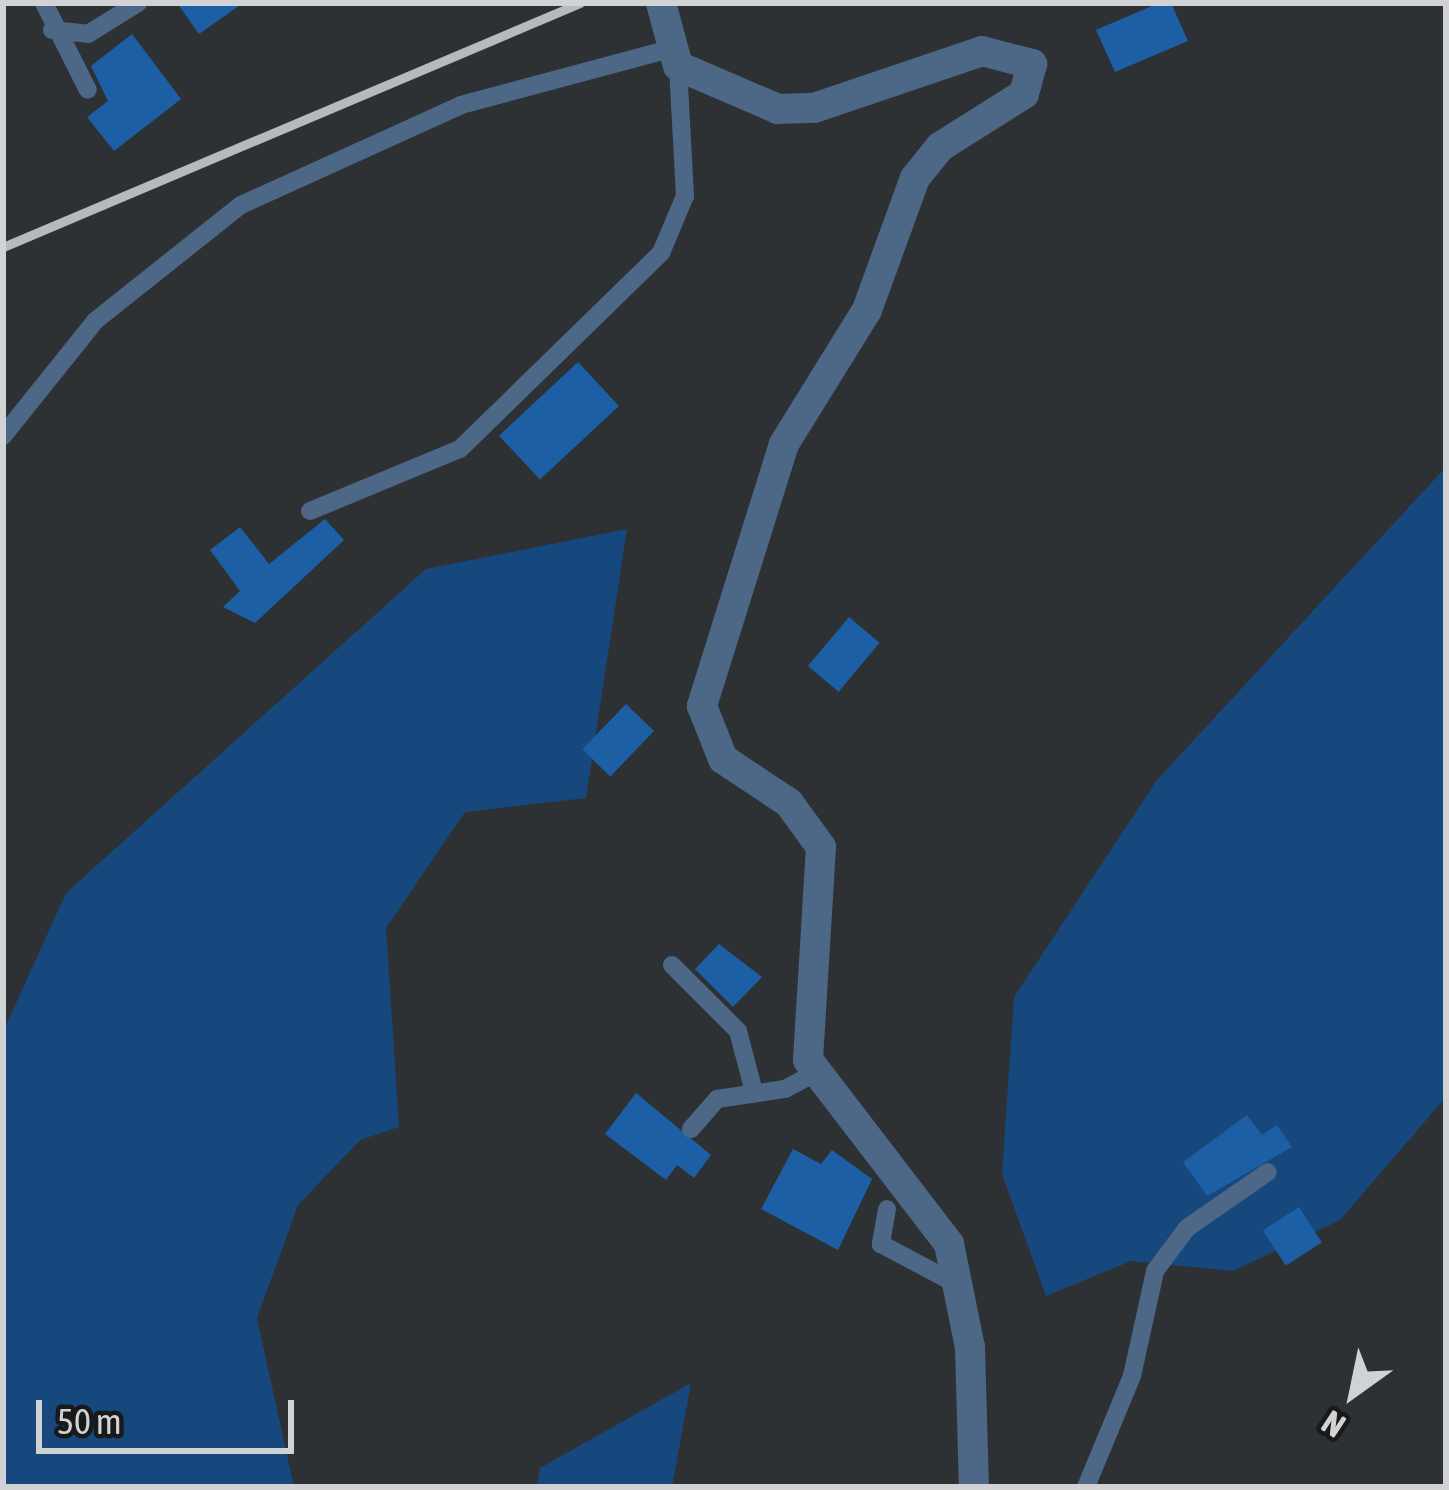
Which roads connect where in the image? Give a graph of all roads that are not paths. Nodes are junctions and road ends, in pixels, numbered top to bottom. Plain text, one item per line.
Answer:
1 (44, 3) edge
2 (138, 3) edge
3 (661, 3) edge
4 (52, 30) junction
5 (676, 57) junction
6 (88, 90) dead end
7 (3, 436) edge
8 (310, 511) dead end
9 (672, 965) dead end
10 (815, 1073) junction
11 (754, 1092) junction
12 (691, 1130) dead end
13 (1268, 1172) dead end
14 (887, 1209) dead end
15 (962, 1288) junction
16 (974, 1487) edge
17 (1086, 1487) edge

1 - 4 lane
2 - 4 lane
3 - 5 street
4 - 6 lane
5 - 7 lane
5 - 8 lane
5 - 10 street
9 - 11 lane
10 - 11 lane
10 - 15 street
11 - 12 lane
13 - 17 lane
14 - 15 lane
15 - 16 street

